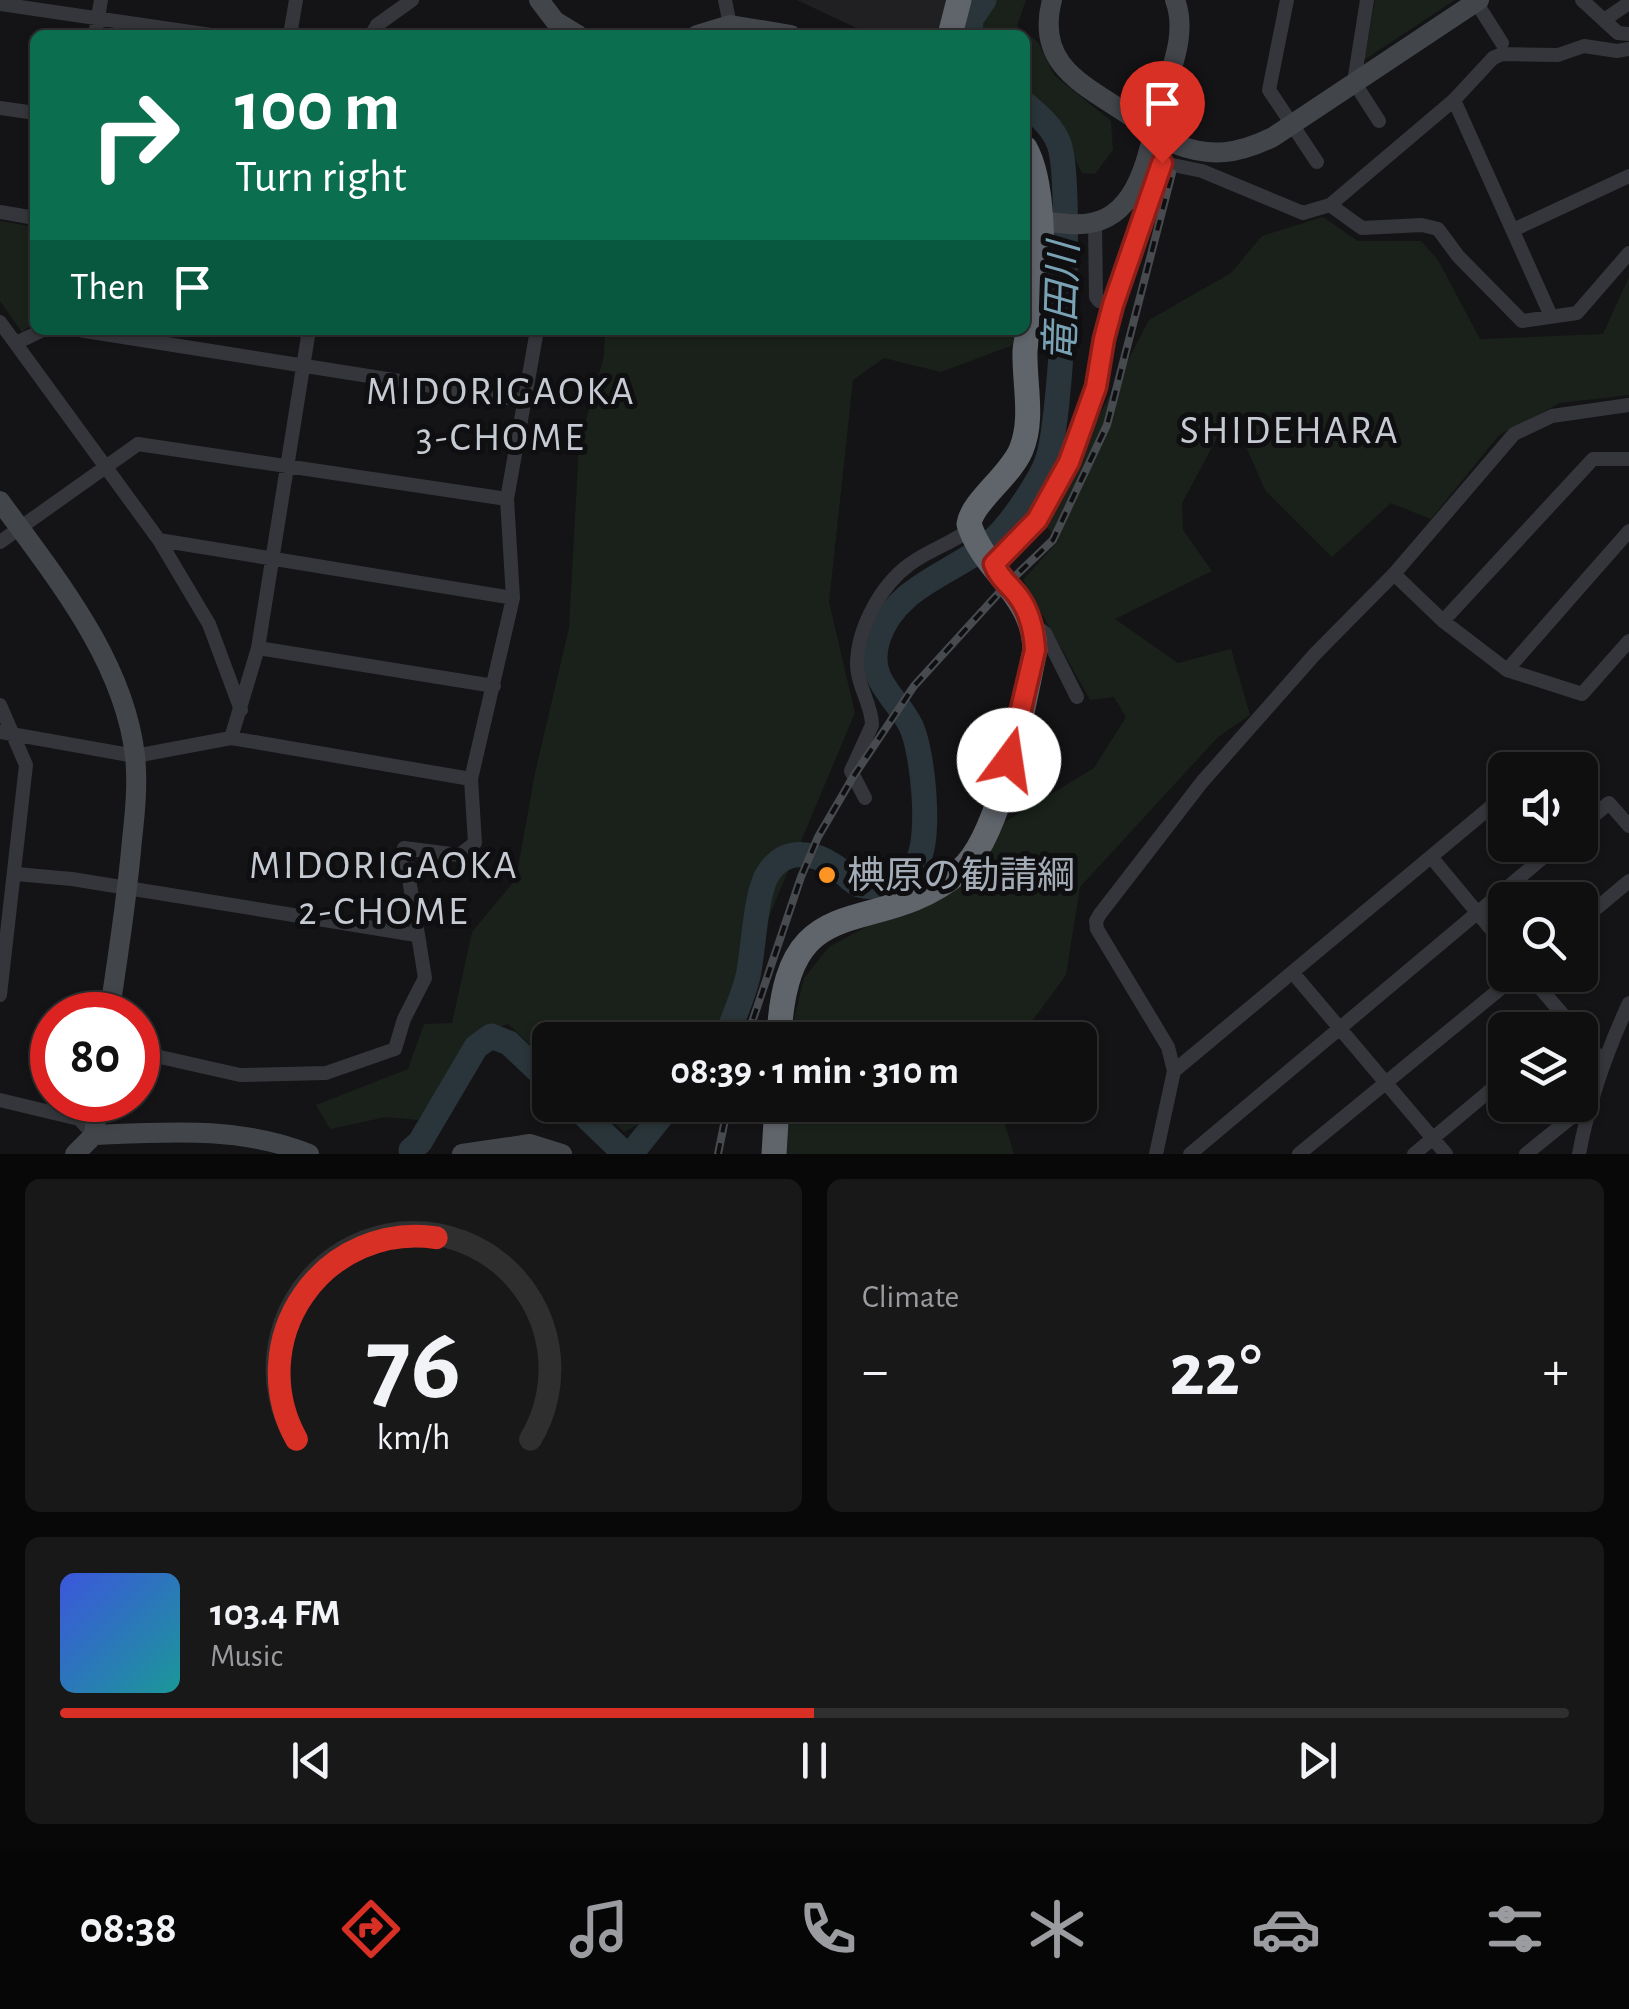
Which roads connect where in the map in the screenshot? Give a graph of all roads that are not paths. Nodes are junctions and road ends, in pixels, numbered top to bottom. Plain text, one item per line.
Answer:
1 (101, 0) edge
2 (296, 0) edge
3 (412, 0) edge
4 (539, 0) edge
5 (725, 0) edge
6 (958, 0) edge
7 (1052, 0) edge
8 (1175, 0) edge
9 (1287, 0) edge
10 (1367, 0) edge
11 (1582, 0) edge
12 (1477, 1) edge
13 (1629, 3) edge
14 (0, 4) edge
15 (98, 18) junction
16 (1604, 20) junction
17 (730, 25) junction
18 (96, 30) edge
19 (178, 30) edge
20 (291, 30) edge
21 (373, 30) edge
22 (570, 30) edge
23 (713, 30) edge
24 (760, 30) edge
25 (951, 30) edge
26 (1629, 34) edge
27 (1502, 43) dead end
28 (1629, 49) edge
29 (1354, 82) junction
30 (1454, 100) junction
31 (0, 108) edge
32 (30, 112) edge
33 (1379, 121) dead end
34 (1292, 124) junction
35 (1030, 158) edge
36 (1317, 162) dead end
37 (1629, 176) edge
38 (1330, 206) junction
39 (0, 212) edge
40 (30, 217) edge
41 (1039, 219) edge
42 (1090, 224) junction
43 (1513, 230) junction
44 (1629, 252) edge
45 (1113, 305) junction
46 (1551, 316) junction
47 (0, 322) edge
48 (1030, 332) edge
49 (33, 335) edge
50 (109, 335) edge
51 (308, 335) edge
52 (536, 335) edge
53 (1029, 335) edge
54 (16, 343) junction
55 (303, 367) junction
56 (526, 401) junction
57 (1629, 405) edge
58 (1629, 459) edge
59 (286, 466) junction
60 (109, 467) junction
61 (507, 499) junction
62 (0, 501) edge
63 (20, 528) junction
64 (1629, 530) edge
65 (972, 531) junction
66 (159, 540) junction
67 (0, 542) edge
68 (272, 556) junction
69 (991, 559) junction
70 (1394, 574) junction
71 (512, 598) junction
72 (1443, 621) junction
73 (1032, 624) junction
74 (1629, 641) edge
75 (258, 648) junction
76 (1507, 670) junction
77 (494, 686) junction
78 (1077, 697) dead end
79 (0, 705) edge
80 (241, 710) junction
81 (5, 733) edge
82 (231, 738) junction
83 (135, 756) junction
84 (472, 780) junction
85 (864, 798) dead end
86 (1488, 810) edge
87 (1598, 812) edge
88 (1629, 826) edge
89 (1432, 858) junction
90 (1538, 862) edge
91 (16, 874) junction
92 (1629, 881) edge
93 (128, 889) junction
94 (1598, 907) edge
95 (1477, 913) junction
96 (1488, 926) edge
97 (416, 935) junction
98 (1293, 973) junction
99 (112, 992) edge
100 (1497, 992) edge
101 (1543, 992) edge
102 (0, 995) edge
103 (1629, 1003) edge
104 (1558, 1012) edge
105 (780, 1022) edge
106 (1340, 1029) junction
107 (1598, 1056) edge
108 (160, 1057) edge
109 (1602, 1060) junction
110 (1174, 1071) junction
111 (1598, 1073) edge
112 (1386, 1084) junction
113 (1488, 1092) edge
114 (0, 1100) edge
115 (95, 1122) edge
116 (776, 1122) edge
117 (1566, 1122) edge
118 (1585, 1122) edge
119 (94, 1135) junction
120 (1432, 1139) junction
121 (1206, 1140) junction
122 (74, 1154) edge
123 (309, 1154) edge
124 (462, 1154) edge
125 (562, 1154) edge
126 (774, 1154) edge
127 (1156, 1154) edge
128 (1190, 1154) edge
129 (1218, 1154) edge
130 (1299, 1154) edge
131 (1414, 1154) edge
132 (1446, 1154) edge
133 (1526, 1154) edge
134 (1579, 1154) edge

1 - 15 street
2 - 20 street
3 - 21 street
4 - 22 street
5 - 17 street
6 - 25 highway
7 - 34 street, bridge
8 - 42 street
9 - 34 street
10 - 29 street
11 - 16 street
12 - 27 street
12 - 29 street
13 - 16 street
14 - 15 street
15 - 18 street
15 - 19 street
16 - 26 street
17 - 23 street
17 - 24 street
28 - 30 street
29 - 33 street
29 - 34 street
30 - 38 street
30 - 43 street
31 - 32 street
34 - 36 street
35 - 41 highway
37 - 43 street
38 - 45 street
38 - 46 street
39 - 40 street
41 - 42 street
41 - 48 highway
42 - 45 street
43 - 46 street
44 - 46 street
45 - 69 street
47 - 54 street
49 - 54 street
50 - 55 street
51 - 55 street
52 - 56 street
53 - 65 highway
54 - 60 street
55 - 56 street
55 - 59 street
56 - 61 street
57 - 70 street
58 - 72 street
59 - 60 street
59 - 61 street
59 - 68 street
60 - 63 street
60 - 66 street
61 - 71 street
62 - 63 street
63 - 67 street
63 - 83 street
64 - 76 street
65 - 69 highway
65 - 85 street
66 - 68 street
66 - 80 street
68 - 71 street
68 - 75 street
69 - 73 highway
70 - 72 street
70 - 110 street
71 - 77 street
72 - 76 street
73 - 78 street
73 - 105 highway
74 - 76 street
75 - 77 street
75 - 80 street
77 - 84 street
79 - 81 street
80 - 82 street
81 - 83 street
81 - 91 street
82 - 83 street
82 - 84 street
83 - 93 street
84 - 97 street
86 - 89 street
87 - 88 street
89 - 95 street
89 - 98 street
90 - 95 street
91 - 93 street
91 - 102 street
92 - 94 street
93 - 97 street
93 - 99 street
95 - 96 street
95 - 106 street
97 - 108 street
98 - 106 street
98 - 110 street
100 - 112 street
101 - 104 street
103 - 109 street
106 - 112 street
106 - 121 street
107 - 109 street
109 - 111 street
110 - 127 street
112 - 120 street
112 - 130 street
113 - 120 street
114 - 119 street
115 - 119 street
116 - 126 highway
117 - 133 street
118 - 134 street
119 - 122 street
119 - 123 street
120 - 131 street
120 - 132 street
121 - 128 street
121 - 129 street
124 - 125 street

